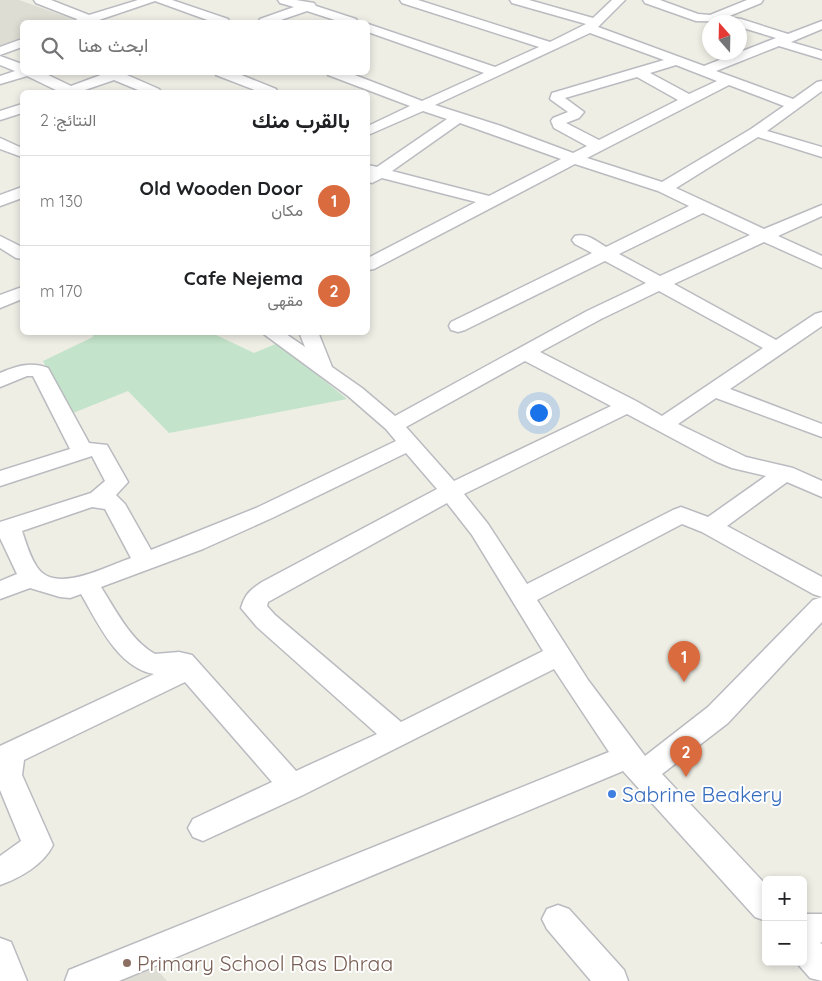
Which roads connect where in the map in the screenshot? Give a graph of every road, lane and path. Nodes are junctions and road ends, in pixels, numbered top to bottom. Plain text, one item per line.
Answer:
1 (40, 0) edge
2 (150, 0) edge
3 (160, 0) edge
4 (284, 0) edge
5 (327, 0) edge
6 (406, 0) edge
7 (516, 0) edge
8 (619, 0) edge
9 (649, 0) edge
10 (686, 0) edge
11 (757, 0) edge
12 (73, 3) dead end
13 (666, 6) junction
14 (307, 7) junction
15 (57, 8) junction
16 (720, 15) edge
17 (702, 18) edge
18 (84, 20) edge
19 (94, 20) edge
20 (218, 20) edge
21 (270, 20) edge
22 (346, 20) edge
23 (592, 25) junction
24 (822, 25) edge
25 (747, 26) edge
26 (370, 29) edge
27 (784, 40) junction
28 (20, 44) edge
29 (548, 46) junction
30 (0, 51) edge
31 (822, 55) edge
32 (0, 60) edge
33 (676, 60) junction
34 (20, 68) edge
35 (637, 71) junction
36 (704, 71) junction
37 (495, 72) junction
38 (20, 74) edge
39 (36, 75) edge
40 (114, 75) edge
41 (123, 75) edge
42 (228, 75) edge
43 (341, 75) edge
44 (0, 80) edge
45 (729, 80) junction
46 (366, 85) junction
47 (822, 85) edge
48 (65, 90) edge
49 (74, 90) edge
50 (150, 90) edge
51 (261, 90) edge
52 (352, 90) edge
53 (689, 100) junction
54 (795, 105) junction
55 (422, 106) junction
56 (459, 117) junction
57 (370, 130) edge
58 (756, 132) junction
59 (0, 143) edge
60 (598, 146) junction
61 (20, 152) edge
62 (822, 152) edge
63 (574, 159) junction
64 (372, 175) edge
65 (664, 188) junction
66 (20, 193) edge
67 (0, 201) edge
68 (491, 201) junction
69 (702, 206) junction
70 (822, 210) edge
71 (0, 232) edge
72 (763, 235) junction
73 (20, 240) edge
74 (581, 240) dead end
75 (0, 241) edge
76 (20, 253) edge
77 (605, 254) junction
78 (822, 263) edge
79 (370, 264) edge
80 (660, 284) junction
81 (20, 293) edge
82 (0, 302) edge
83 (822, 318) edge
84 (458, 326) dead end
85 (274, 335) edge
86 (309, 335) edge
87 (777, 348) junction
88 (526, 353) junction
89 (323, 368) junction
90 (0, 381) edge
91 (714, 390) junction
92 (629, 405) junction
93 (392, 425) junction
94 (662, 425) junction
95 (822, 431) edge
96 (409, 443) junction
97 (83, 452) junction
98 (785, 473) junction
99 (0, 479) edge
100 (822, 490) edge
101 (451, 492) junction
102 (98, 499) junction
103 (710, 527) junction
104 (5, 529) edge
105 (145, 562) junction
106 (32, 578) junction
107 (87, 584) junction
108 (822, 588) edge
109 (0, 590) edge
110 (522, 596) junction
111 (822, 606) edge
112 (558, 654) junction
113 (189, 669) junction
114 (398, 736) junction
115 (635, 765) junction
116 (293, 786) junction
117 (203, 828) dead end
118 (0, 872) edge
119 (762, 903) edge
120 (558, 919) dead end
121 (822, 928) edge
122 (807, 930) edge
123 (807, 951) edge
124 (0, 953) edge
125 (822, 967) edge
126 (12, 981) edge
127 (81, 981) edge
128 (612, 981) edge

1 - 15 street
2 - 19 street
3 - 20 street
4 - 14 street
5 - 14 street
6 - 29 street
7 - 23 street
8 - 23 street
9 - 13 street
10 - 13 street
11 - 16 street
12 - 15 street
13 - 17 street
14 - 21 street
14 - 22 street
15 - 18 street
23 - 29 street
23 - 33 street
24 - 27 street
25 - 27 street
26 - 37 street
27 - 31 street
27 - 36 street
28 - 30 street
29 - 37 street
32 - 34 street
33 - 35 street
33 - 36 street
35 - 53 street
35 - 60 street
36 - 45 street
37 - 55 street
38 - 44 street
39 - 48 street
40 - 49 street
41 - 50 street
42 - 51 street
43 - 46 street
45 - 53 street
45 - 54 street
46 - 52 street
46 - 55 street
47 - 54 street
53 - 60 street
54 - 58 street
55 - 56 street
55 - 57 street
56 - 63 street
56 - 64 street
58 - 62 street
58 - 65 street
59 - 61 street
60 - 63 street
63 - 65 street
63 - 68 street
64 - 68 street
65 - 69 street
66 - 67 street
68 - 79 street
69 - 72 street
69 - 77 street
70 - 72 street
71 - 73 street
72 - 78 street
72 - 80 street
74 - 77 street
75 - 76 street
77 - 80 street
77 - 84 street
80 - 87 street
80 - 88 street
81 - 82 street
83 - 87 street
85 - 89 street
86 - 89 street
87 - 91 street
88 - 92 street
88 - 93 street
89 - 93 street
90 - 97 street
91 - 94 street
91 - 95 street
92 - 94 street
92 - 101 street
93 - 96 street
94 - 98 street
96 - 101 street
96 - 105 street
97 - 99 street
97 - 102 street
98 - 100 street
98 - 103 street
101 - 110 street
101 - 114 street
102 - 104 street
102 - 105 street
103 - 108 street
103 - 110 street
104 - 106 street
105 - 107 street
106 - 107 street
106 - 109 street
107 - 113 street
110 - 112 street
111 - 115 street
112 - 114 street
112 - 115 street
113 - 116 street
113 - 118 street
114 - 116 street
115 - 119 street
115 - 127 street
116 - 117 street
120 - 128 street
121 - 122 street
123 - 125 street
124 - 126 street

